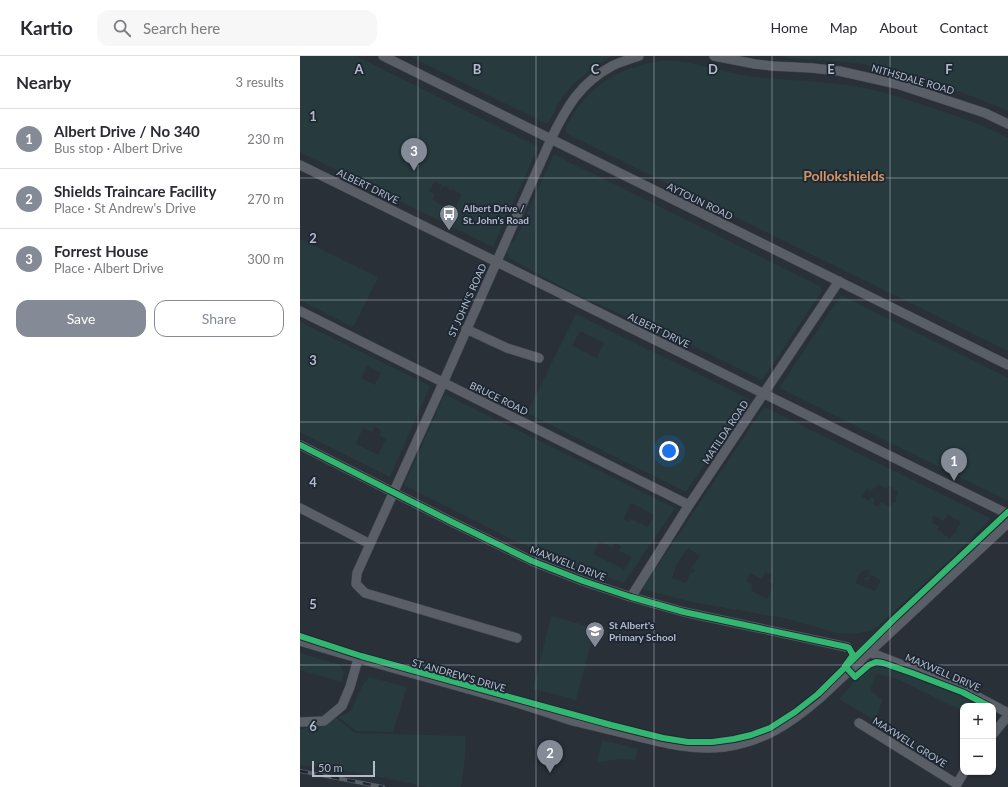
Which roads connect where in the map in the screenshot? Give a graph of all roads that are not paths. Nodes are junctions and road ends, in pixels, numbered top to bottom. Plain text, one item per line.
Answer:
1 (382, 56) edge
2 (638, 56) edge
3 (714, 56) edge
4 (756, 60) edge
5 (1008, 124) edge
6 (550, 139) junction
7 (300, 165) edge
8 (496, 261) junction
9 (839, 282) junction
10 (300, 311) edge
11 (466, 329) junction
12 (539, 358) dead end
13 (1008, 365) edge
14 (443, 383) junction
15 (764, 394) junction
16 (300, 445) edge
17 (394, 493) junction
18 (689, 505) junction
19 (301, 512) edge
20 (1008, 514) edge
21 (1008, 523) edge
22 (370, 544) junction
23 (631, 597) junction
24 (517, 638) dead end
25 (300, 641) edge
26 (847, 647) dead end
27 (869, 652) junction
28 (358, 659) junction
29 (1008, 713) edge
30 (1008, 716) edge
31 (300, 722) edge
32 (859, 723) dead end
33 (996, 730) edge
34 (962, 775) edge

1 - 6 street, AYTOUN ROAD
2 - 6 street, ST JOHN'S ROAD
3 - 4 street, NITHSDALE ROAD
4 - 5 street, NITHSDALE ROAD
6 - 8 street, ST JOHN'S ROAD
6 - 9 street, AYTOUN ROAD
7 - 8 street, ALBERT DRIVE
8 - 11 street, ST JOHN'S ROAD
8 - 15 street, ALBERT DRIVE
9 - 13 street, AYTOUN ROAD
9 - 15 street, MATILDA ROAD
10 - 14 street, BRUCE ROAD
11 - 12 street
11 - 14 street, ST JOHN'S ROAD
14 - 17 street, ST JOHN'S ROAD
14 - 18 street, BRUCE ROAD
15 - 18 street, MATILDA ROAD
15 - 20 street, ALBERT DRIVE
16 - 17 street, MAXWELL DRIVE
17 - 22 street, ST JOHN'S ROAD
17 - 23 street, MAXWELL DRIVE
18 - 23 street, MATILDA ROAD
19 - 22 street
21 - 27 street, ST ANDREW'S DRIVE
22 - 24 street, ST JOHN'S ROAD
23 - 26 street, MAXWELL DRIVE
25 - 28 street, ST ANDREW'S DRIVE
27 - 28 street, ST ANDREW'S DRIVE
27 - 29 street, MAXWELL DRIVE
28 - 31 street
30 - 33 street
32 - 34 street, MAXWELL GROVE

